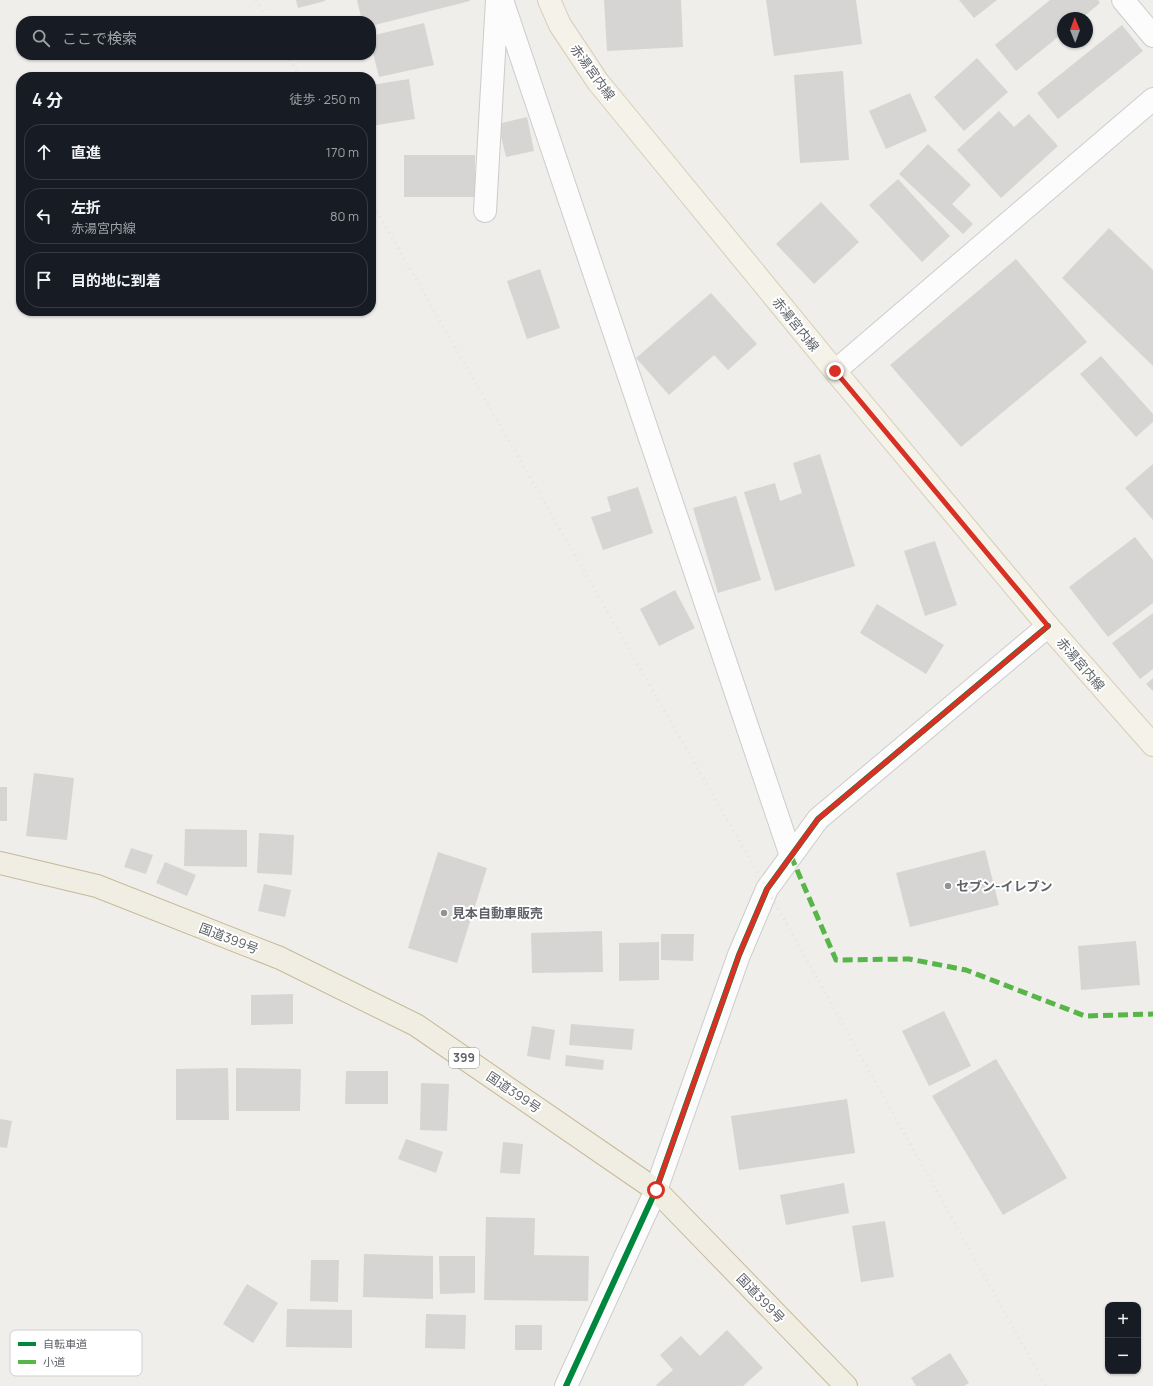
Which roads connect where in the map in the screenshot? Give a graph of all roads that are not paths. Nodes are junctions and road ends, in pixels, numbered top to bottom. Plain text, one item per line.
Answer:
1 (497, 0) edge
2 (502, 0) edge
3 (549, 0) edge
4 (1123, 0) edge
5 (1153, 36) edge
6 (1153, 99) edge
7 (485, 211) dead end
8 (835, 371) junction
9 (1048, 626) junction
10 (1153, 745) edge
11 (791, 856) junction
12 (0, 862) edge
13 (656, 1190) junction
14 (566, 1386) edge
15 (846, 1386) edge

1 - 7 street
2 - 11 street
3 - 8 main road, 赤湯宮内線
4 - 5 street
6 - 8 street
8 - 9 main road, 赤湯宮内線
9 - 10 main road, 赤湯宮内線
9 - 11 street
11 - 13 street
12 - 13 highway, 国道399号 / 399
13 - 14 street
13 - 15 highway, 国道399号 / 399

